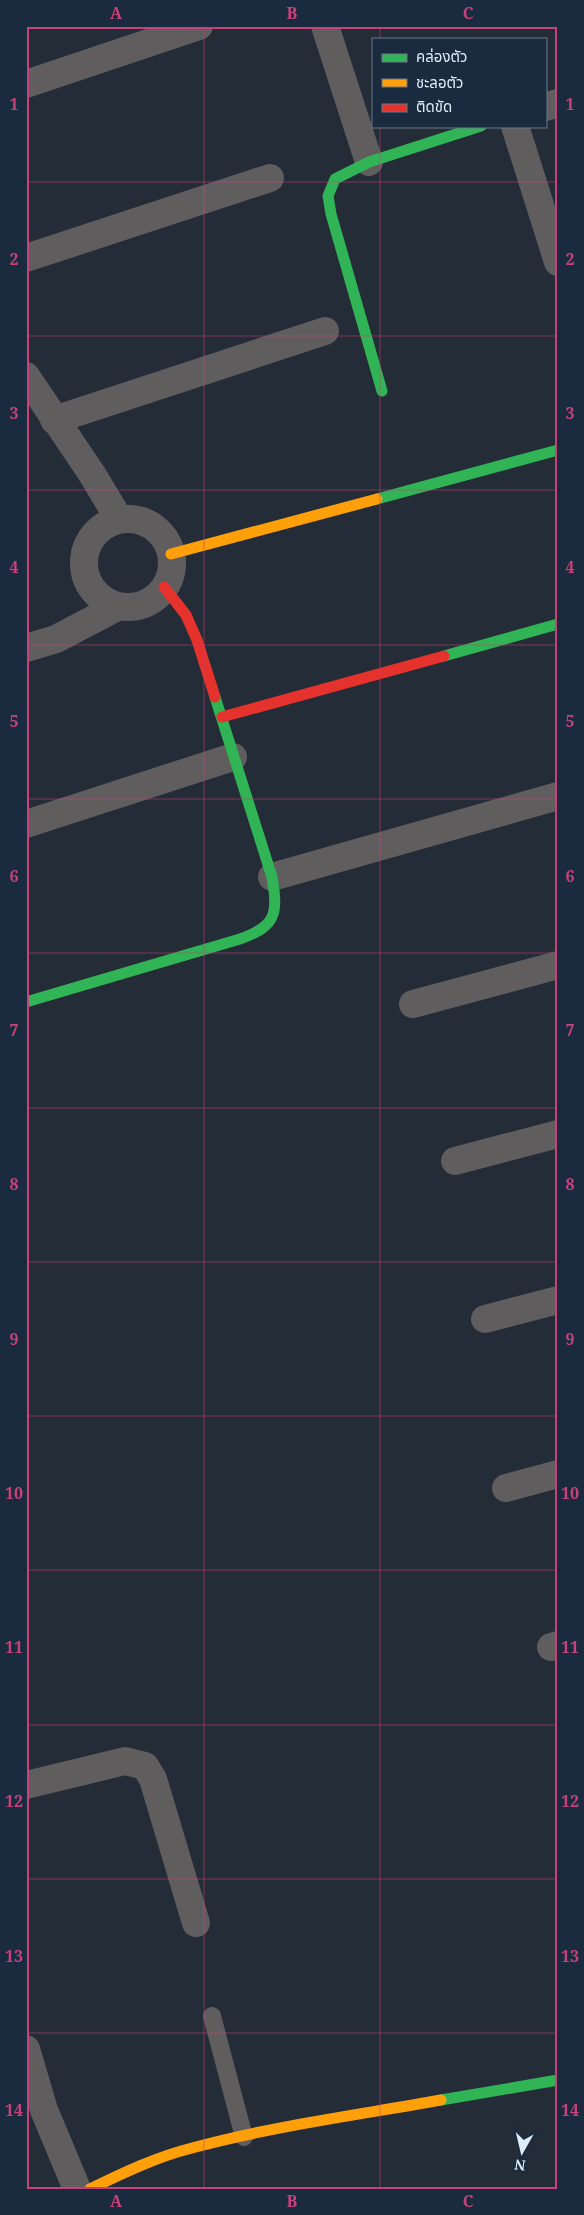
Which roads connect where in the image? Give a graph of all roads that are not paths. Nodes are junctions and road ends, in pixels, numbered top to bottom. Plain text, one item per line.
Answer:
1 (199, 26) edge
2 (326, 26) edge
3 (26, 84) edge
4 (558, 103) edge
5 (546, 107) edge
6 (476, 128) edge
7 (516, 128) edge
8 (369, 162) junction
9 (270, 178) dead end
10 (26, 258) edge
11 (558, 262) edge
12 (325, 331) dead end
13 (26, 376) edge
14 (382, 391) dead end
15 (54, 420) junction
16 (558, 450) edge
17 (119, 520) junction
18 (171, 554) junction
19 (164, 587) junction
20 (119, 606) junction
21 (558, 624) edge
22 (26, 648) edge
23 (222, 717) junction
24 (233, 757) junction
25 (558, 796) edge
26 (26, 824) edge
27 (272, 877) junction
28 (558, 964) edge
29 (26, 1002) edge
30 (413, 1004) dead end
31 (558, 1134) edge
32 (455, 1161) dead end
33 (558, 1300) edge
34 (485, 1319) dead end
35 (558, 1474) edge
36 (506, 1488) dead end
37 (26, 1785) edge
38 (196, 1923) dead end
39 (212, 2016) dead end
40 (26, 2049) edge
41 (558, 2080) edge
42 (244, 2137) junction
43 (77, 2189) edge
44 (90, 2189) edge

1 - 3 street
2 - 8 street
4 - 5 street
6 - 8 street
7 - 11 street
8 - 14 street
9 - 10 street
12 - 15 street
13 - 15 street
15 - 17 street
16 - 18 street
17 - 18 street
17 - 20 street
18 - 19 street
19 - 20 street
19 - 23 street
20 - 22 street
21 - 23 street
23 - 24 street
24 - 26 street
24 - 27 street
25 - 27 street
27 - 29 street
28 - 30 street
31 - 32 street
33 - 34 street
35 - 36 street
37 - 38 street
39 - 42 lane
40 - 43 street
41 - 42 street
42 - 44 street

